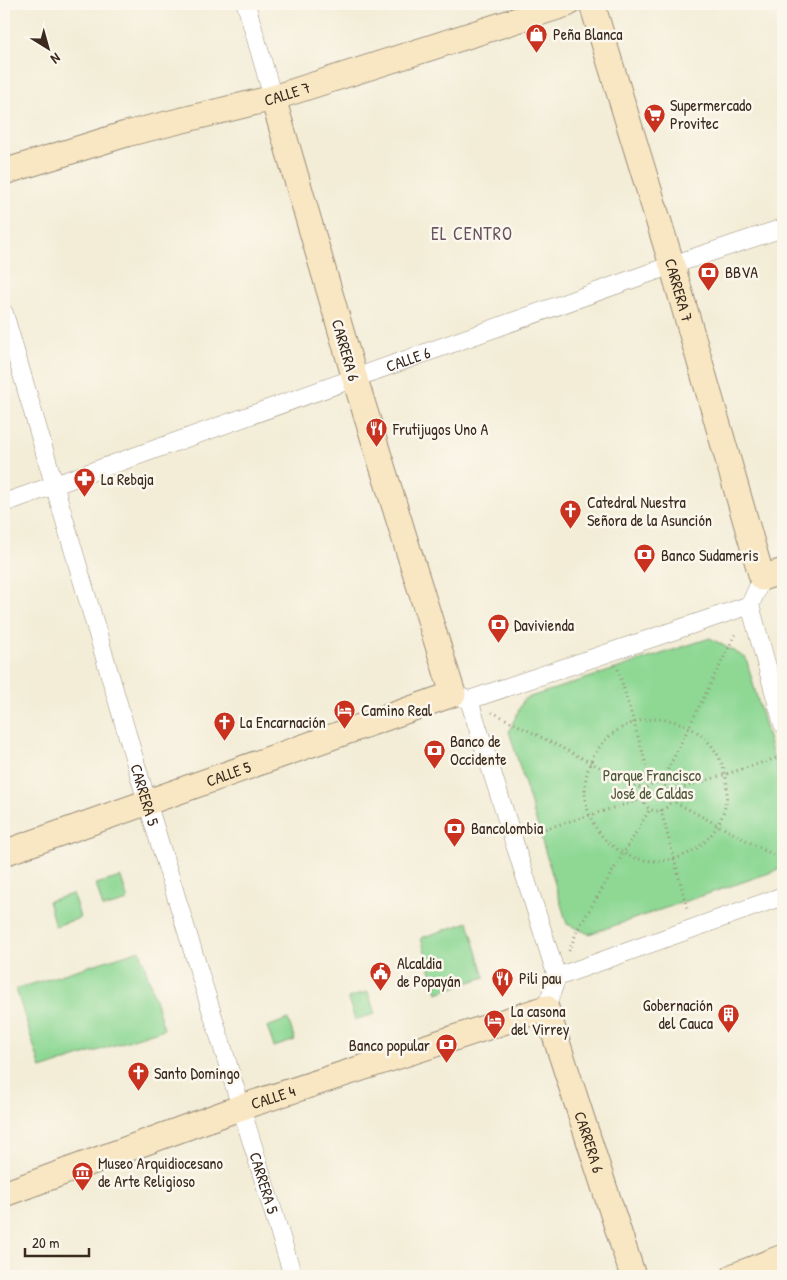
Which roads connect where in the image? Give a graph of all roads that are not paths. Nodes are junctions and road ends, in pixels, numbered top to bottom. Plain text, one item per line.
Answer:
1 (246, 4) edge
2 (566, 4) edge
3 (592, 4) edge
4 (273, 98) junction
5 (4, 172) edge
6 (783, 228) edge
7 (672, 265) junction
8 (4, 313) edge
9 (355, 379) junction
10 (54, 485) junction
11 (4, 503) edge
12 (773, 574) edge
13 (750, 605) junction
14 (461, 697) junction
15 (783, 724) edge
16 (147, 802) junction
17 (4, 853) edge
18 (783, 896) edge
19 (557, 977) junction
20 (546, 1008) junction
21 (242, 1107) junction
22 (4, 1194) edge
23 (783, 1257) edge
24 (293, 1276) edge
25 (633, 1276) edge
26 (734, 1276) edge

1 - 4 street, CARRERA 6
2 - 4 street, CALLE 7
3 - 7 street, CARRERA 7
4 - 5 street, CALLE 7
4 - 9 street, CARRERA 6
6 - 7 street, CALLE 6
7 - 9 street, CALLE 6
7 - 12 street, CARRERA 7
8 - 10 street, CARRERA 5
9 - 10 street, CALLE 6
9 - 14 street, CARRERA 6
10 - 11 street, CALLE 6
10 - 16 street, CARRERA 5
12 - 13 street
13 - 14 street
13 - 15 street
14 - 16 street, CALLE 5
14 - 19 street
16 - 17 street, CALLE 5
16 - 21 street, CARRERA 5
18 - 19 street
19 - 20 street
20 - 21 street, CALLE 4
20 - 25 street, CARRERA 6
21 - 22 street, CALLE 4
21 - 24 street, CARRERA 5
23 - 26 street

